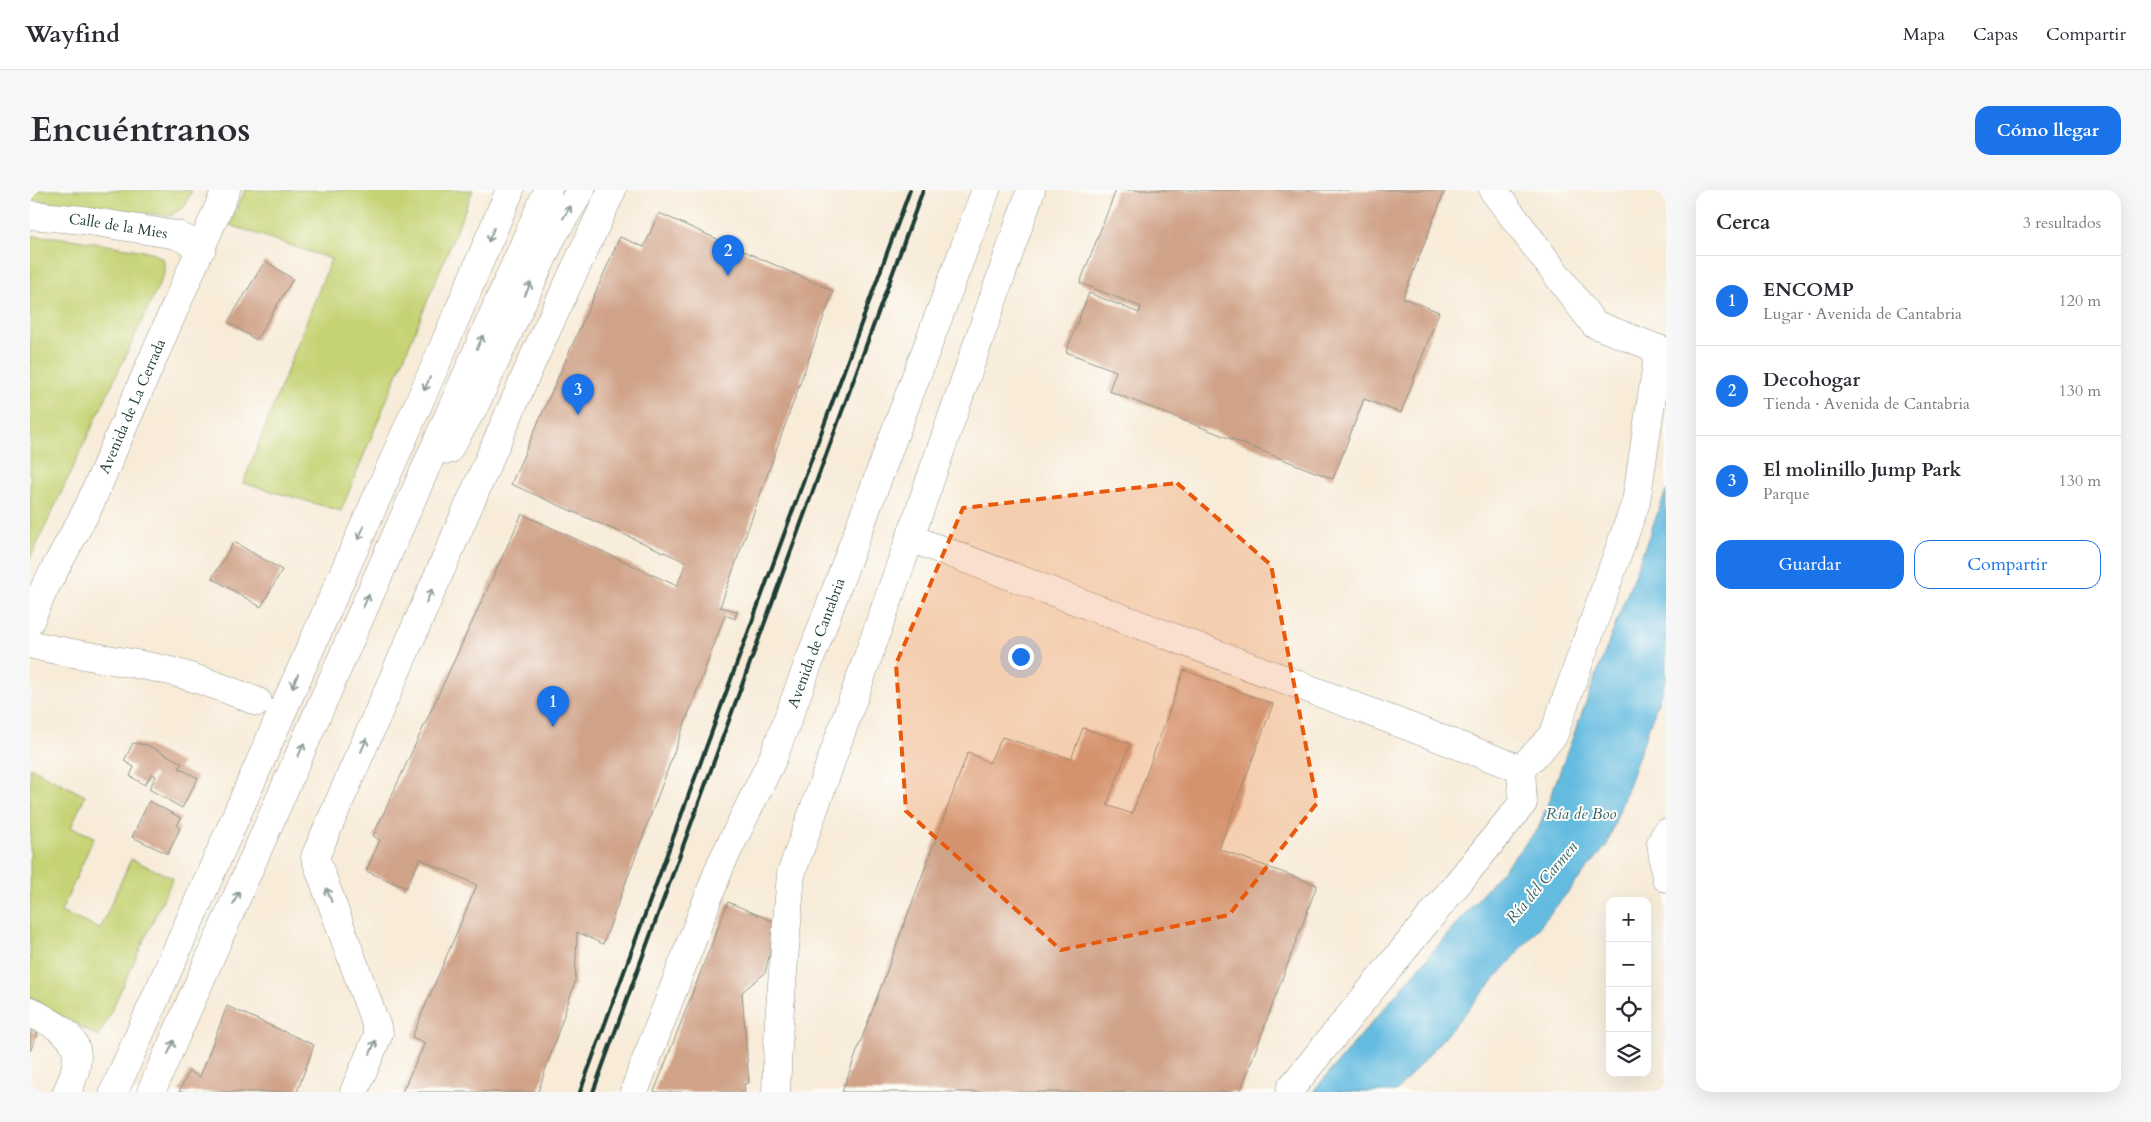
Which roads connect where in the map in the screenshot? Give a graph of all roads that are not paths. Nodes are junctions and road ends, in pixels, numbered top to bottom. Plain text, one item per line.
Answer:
1 (226, 190) edge
2 (510, 190) edge
3 (548, 190) edge
4 (581, 190) edge
5 (612, 190) edge
6 (986, 190) edge
7 (1031, 190) edge
8 (1493, 190) edge
9 (30, 215) edge
10 (202, 248) junction
11 (1663, 350) edge
12 (411, 499) junction
13 (910, 538) junction
14 (30, 621) edge
15 (30, 644) edge
16 (258, 702) dead end
17 (1521, 769) junction
18 (1666, 833) edge
19 (1666, 878) edge
20 (30, 1011) edge
21 (67, 1092) edge
22 (114, 1092) edge
23 (151, 1092) edge
24 (354, 1092) edge
25 (634, 1092) edge
26 (776, 1092) edge
27 (1290, 1092) edge

1 - 10 main road, Avenida de La Cerrada
2 -> 22 main road
12 -> 3 main road
12 -> 4 main road
24 -> 5 main road
6 - 25 main road, Avenida de Cantabria
7 - 13 main road
8 - 11 main road
9 - 10 main road, Calle de la Mies
10 - 14 main road, Avenida de La Cerrada
11 - 17 main road
23 -> 12 main road
13 - 17 main road
13 - 26 main road
15 - 16 main road
17 - 27 main road
18 - 19 main road
20 - 21 main road

